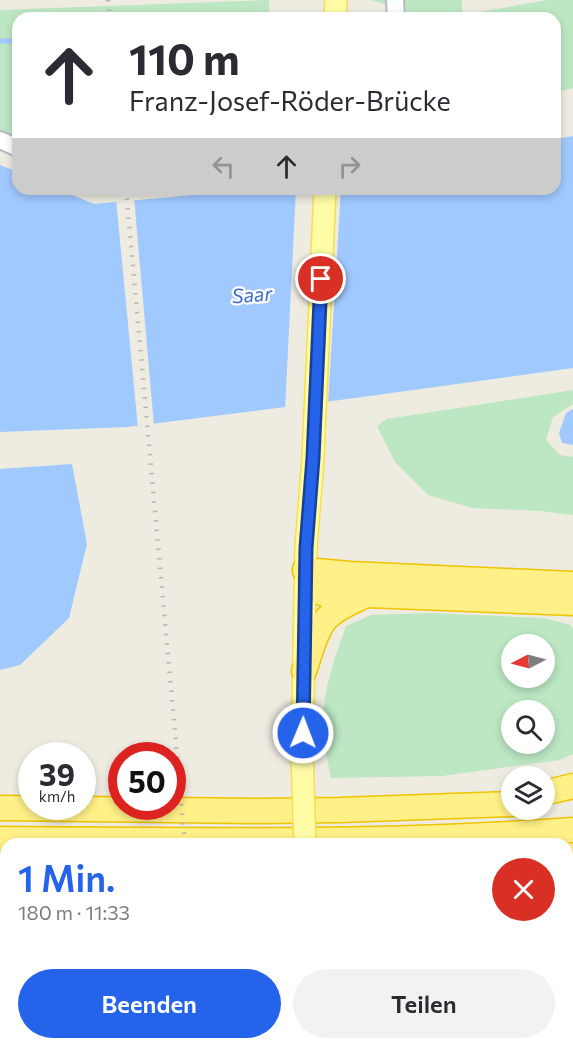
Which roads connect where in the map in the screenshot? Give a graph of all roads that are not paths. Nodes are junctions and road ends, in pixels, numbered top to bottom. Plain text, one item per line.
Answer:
1 (325, 195) edge
2 (305, 570) junction
3 (573, 584) edge
4 (367, 595) junction
5 (573, 603) edge
6 (304, 671) junction
7 (573, 786) edge
8 (555, 790) edge
9 (573, 800) edge
10 (555, 801) edge
11 (501, 804) edge
12 (0, 808) edge
13 (573, 830) edge
14 (485, 836) junction
15 (305, 838) edge
16 (409, 838) edge
17 (496, 838) edge

1 - 2 main road
2 - 3 highway
2 - 4 highway
2 - 6 main road
4 - 5 highway
4 - 6 highway
6 - 15 main road, bridge
7 - 8 highway
9 - 10 highway
11 - 12 highway
13 - 14 highway
14 - 16 highway
14 - 17 highway

